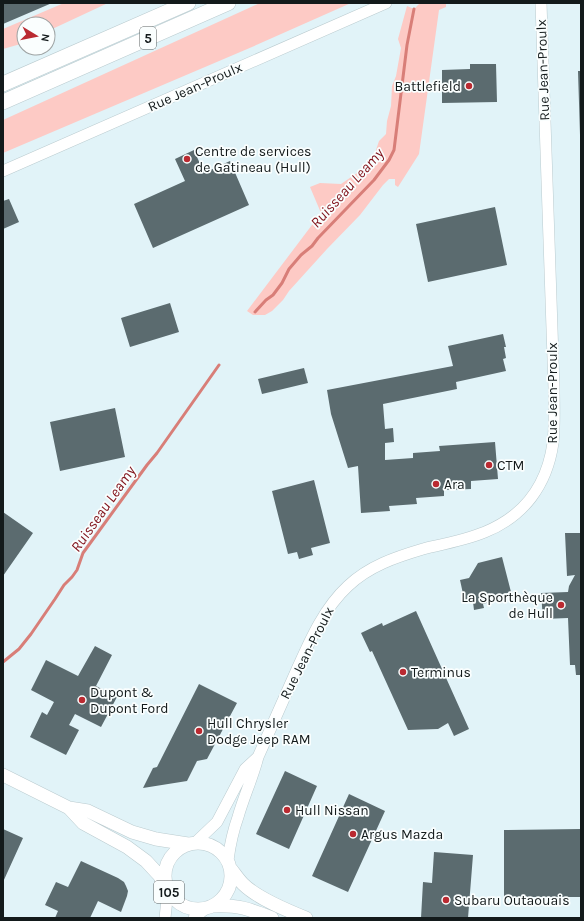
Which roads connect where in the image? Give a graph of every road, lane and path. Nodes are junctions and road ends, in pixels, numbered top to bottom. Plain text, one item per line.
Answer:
1 (188, 3) edge
2 (228, 3) edge
3 (386, 3) edge
4 (541, 3) edge
5 (3, 84) edge
6 (3, 102) edge
7 (3, 171) edge
8 (258, 757) junction
9 (3, 775) edge
10 (69, 808) junction
11 (192, 843) junction
12 (230, 864) junction
13 (167, 887) junction
14 (210, 907) junction
15 (165, 918) edge
16 (194, 918) edge
17 (272, 918) edge
18 (306, 918) edge

1 - 5 highway, 5
2 - 6 highway, 5
3 - 7 street, Rue Jean-Proulx
4 - 8 street, Rue Jean-Proulx
8 - 11 street, Rue Jean-Proulx
8 - 12 street, Rue Jean-Proulx
9 - 10 main road, 105
10 - 11 main road, 105
10 - 13 main road, 105
11 - 12 main road, 105
11 - 13 main road, 105
12 - 14 main road
12 - 18 main road, 105
13 - 14 main road, 105
13 - 15 street
14 - 16 street
14 - 17 main road, 105

